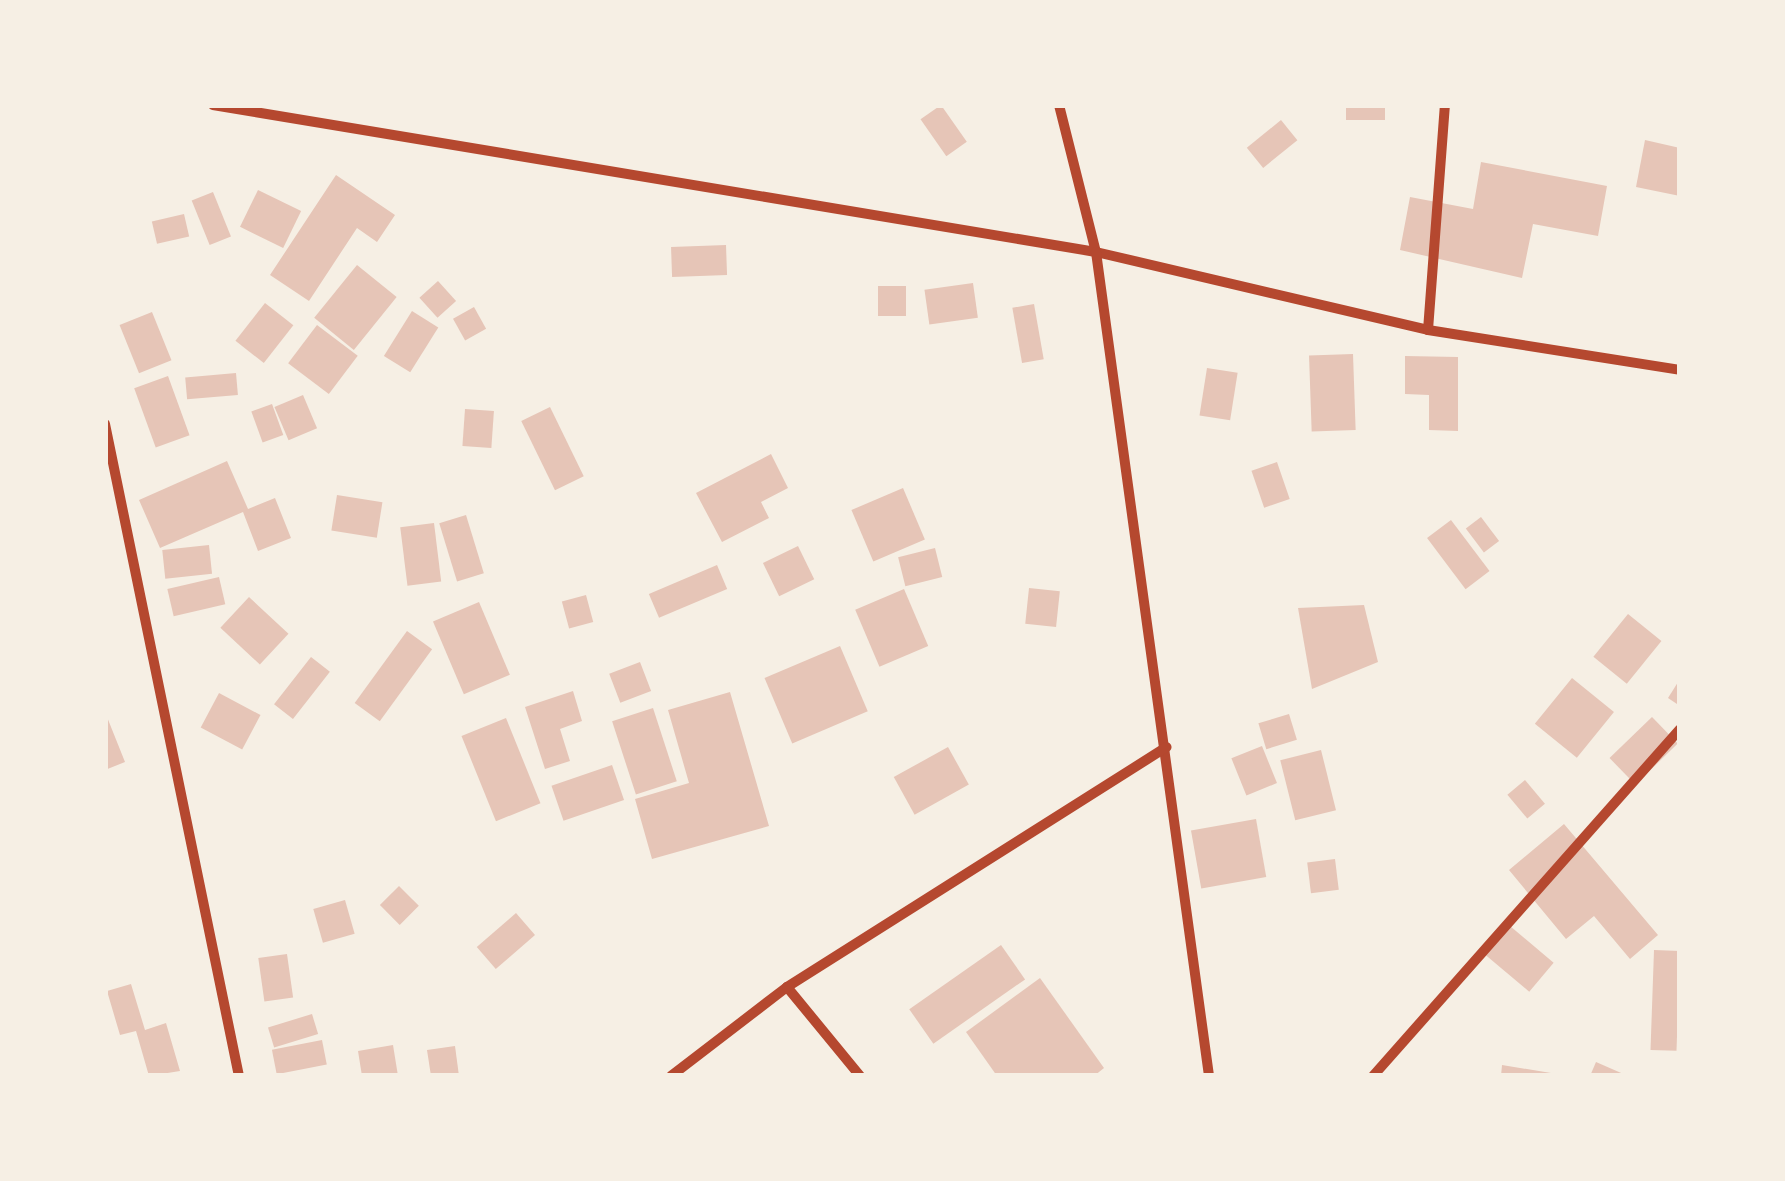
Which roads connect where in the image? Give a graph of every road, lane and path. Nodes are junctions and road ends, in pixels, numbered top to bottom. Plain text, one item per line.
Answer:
1 (213, 105) edge
2 (1059, 105) edge
3 (1444, 105) edge
4 (1096, 252) junction
5 (1428, 330) junction
6 (1680, 370) edge
7 (105, 424) edge
8 (1680, 729) edge
9 (1166, 746) junction
10 (787, 987) junction
11 (675, 1074) edge
12 (239, 1076) edge
13 (860, 1076) edge
14 (1209, 1076) edge
15 (1373, 1076) edge

1 - 4 street
2 - 4 street
3 - 5 street
4 - 5 street
4 - 9 street
5 - 6 street
7 - 12 street
8 - 15 street
9 - 10 street
9 - 14 street
10 - 11 street
10 - 13 street

